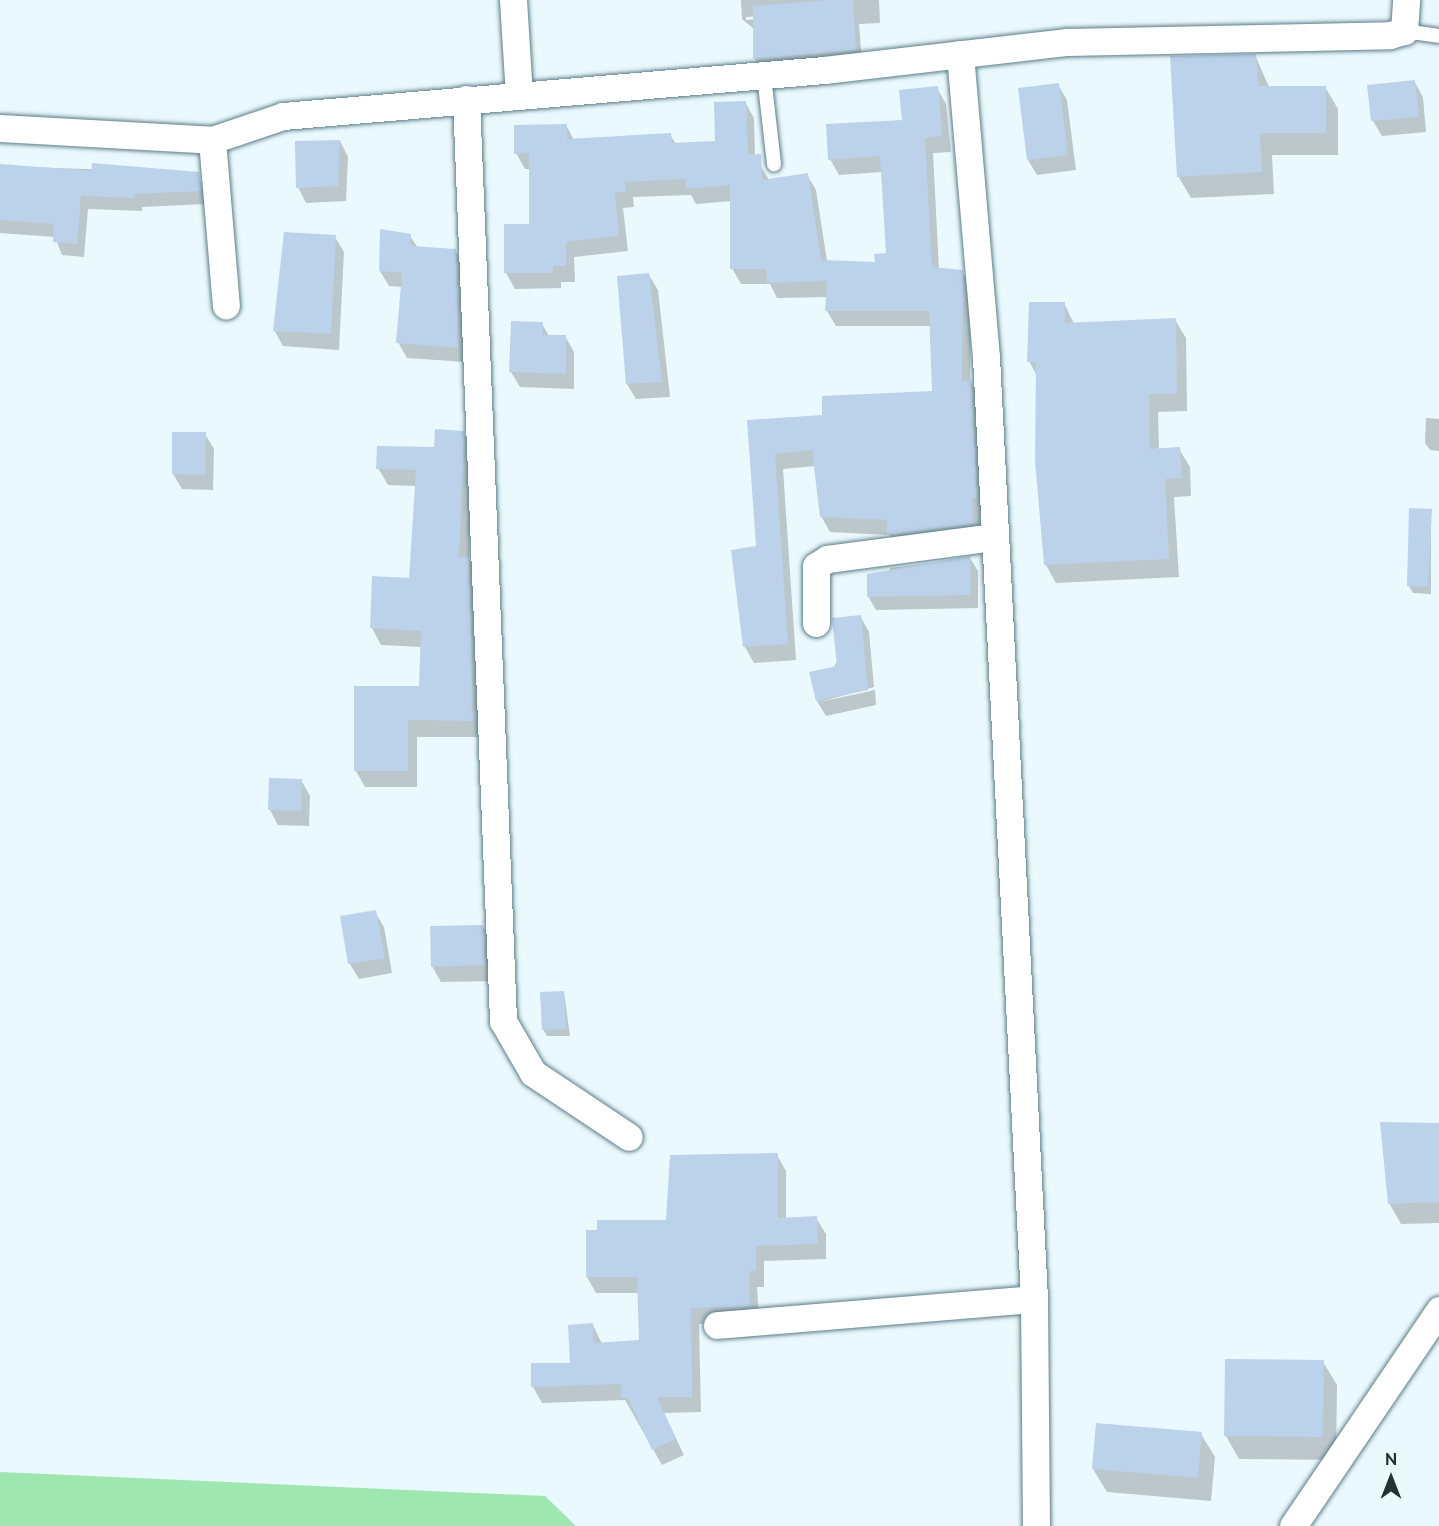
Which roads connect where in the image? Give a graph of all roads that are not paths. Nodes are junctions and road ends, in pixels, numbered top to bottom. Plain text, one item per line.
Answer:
1 (513, 0) edge
2 (1406, 0) edge
3 (1404, 31) junction
4 (1439, 36) edge
5 (960, 54) junction
6 (765, 76) junction
7 (519, 96) junction
8 (466, 99) junction
9 (0, 128) edge
10 (212, 140) junction
11 (774, 165) dead end
12 (226, 305) dead end
13 (995, 537) junction
14 (816, 622) dead end
15 (629, 1137) dead end
16 (1034, 1299) junction
17 (1439, 1310) edge
18 (717, 1325) dead end
19 (1036, 1526) edge
20 (1293, 1526) edge

1 - 7 street
2 - 3 street
3 - 4 lane
3 - 5 street
5 - 6 street
5 - 13 street
6 - 7 street
6 - 11 lane
7 - 8 street
8 - 10 street
8 - 15 street
9 - 10 street
10 - 12 street
13 - 14 street
13 - 16 street
16 - 18 street
16 - 19 street
17 - 20 street

